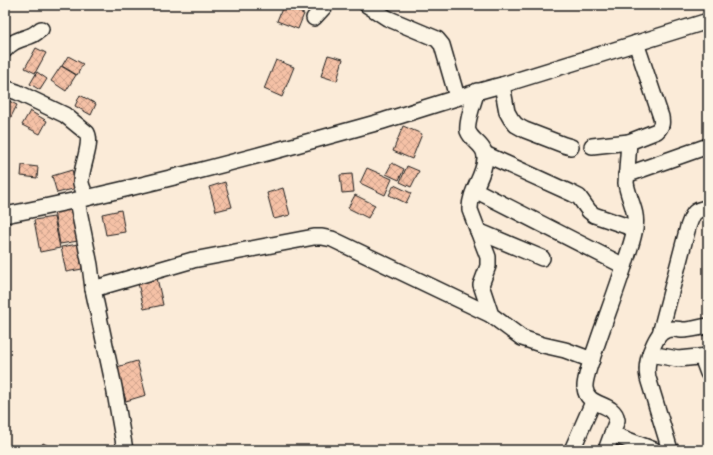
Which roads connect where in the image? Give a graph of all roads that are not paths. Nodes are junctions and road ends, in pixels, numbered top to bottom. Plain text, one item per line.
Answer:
1 (326, 5) edge
2 (367, 5) edge
3 (314, 18) dead end
4 (708, 21) edge
5 (41, 29) dead end
6 (636, 43) junction
7 (5, 50) edge
8 (502, 85) junction
9 (5, 88) edge
10 (476, 91) junction
11 (457, 97) junction
12 (629, 142) junction
13 (592, 146) dead end
14 (708, 146) edge
15 (571, 147) dead end
16 (485, 154) junction
17 (626, 175) junction
18 (475, 190) junction
19 (82, 200) junction
20 (708, 208) edge
21 (5, 215) edge
22 (635, 228) junction
23 (478, 231) junction
24 (542, 258) dead end
25 (624, 266) junction
26 (93, 290) junction
27 (491, 315) junction
28 (708, 326) edge
29 (660, 334) junction
30 (650, 354) junction
31 (705, 357) edge
32 (592, 360) junction
33 (708, 373) edge
34 (593, 402) junction
35 (612, 434) junction
36 (126, 450) edge
37 (572, 450) edge
38 (606, 450) edge
39 (654, 450) edge
40 (670, 450) edge

1 - 3 street
2 - 11 street
4 - 6 street
5 - 7 street
6 - 8 street
6 - 12 street
8 - 10 street
8 - 15 street
9 - 19 street
10 - 11 street
10 - 16 street
11 - 19 street
12 - 13 street
12 - 17 street
14 - 17 street
16 - 18 street
16 - 22 street
17 - 22 street
18 - 23 street
18 - 25 street
19 - 21 street
19 - 26 street
20 - 29 street
22 - 25 street
23 - 24 street
23 - 27 street
25 - 32 street
26 - 27 street
26 - 36 street
27 - 32 street
28 - 29 street
29 - 30 street
30 - 31 street
30 - 40 street
31 - 33 street
32 - 34 street
34 - 35 street
34 - 37 street
35 - 38 street
35 - 39 street

